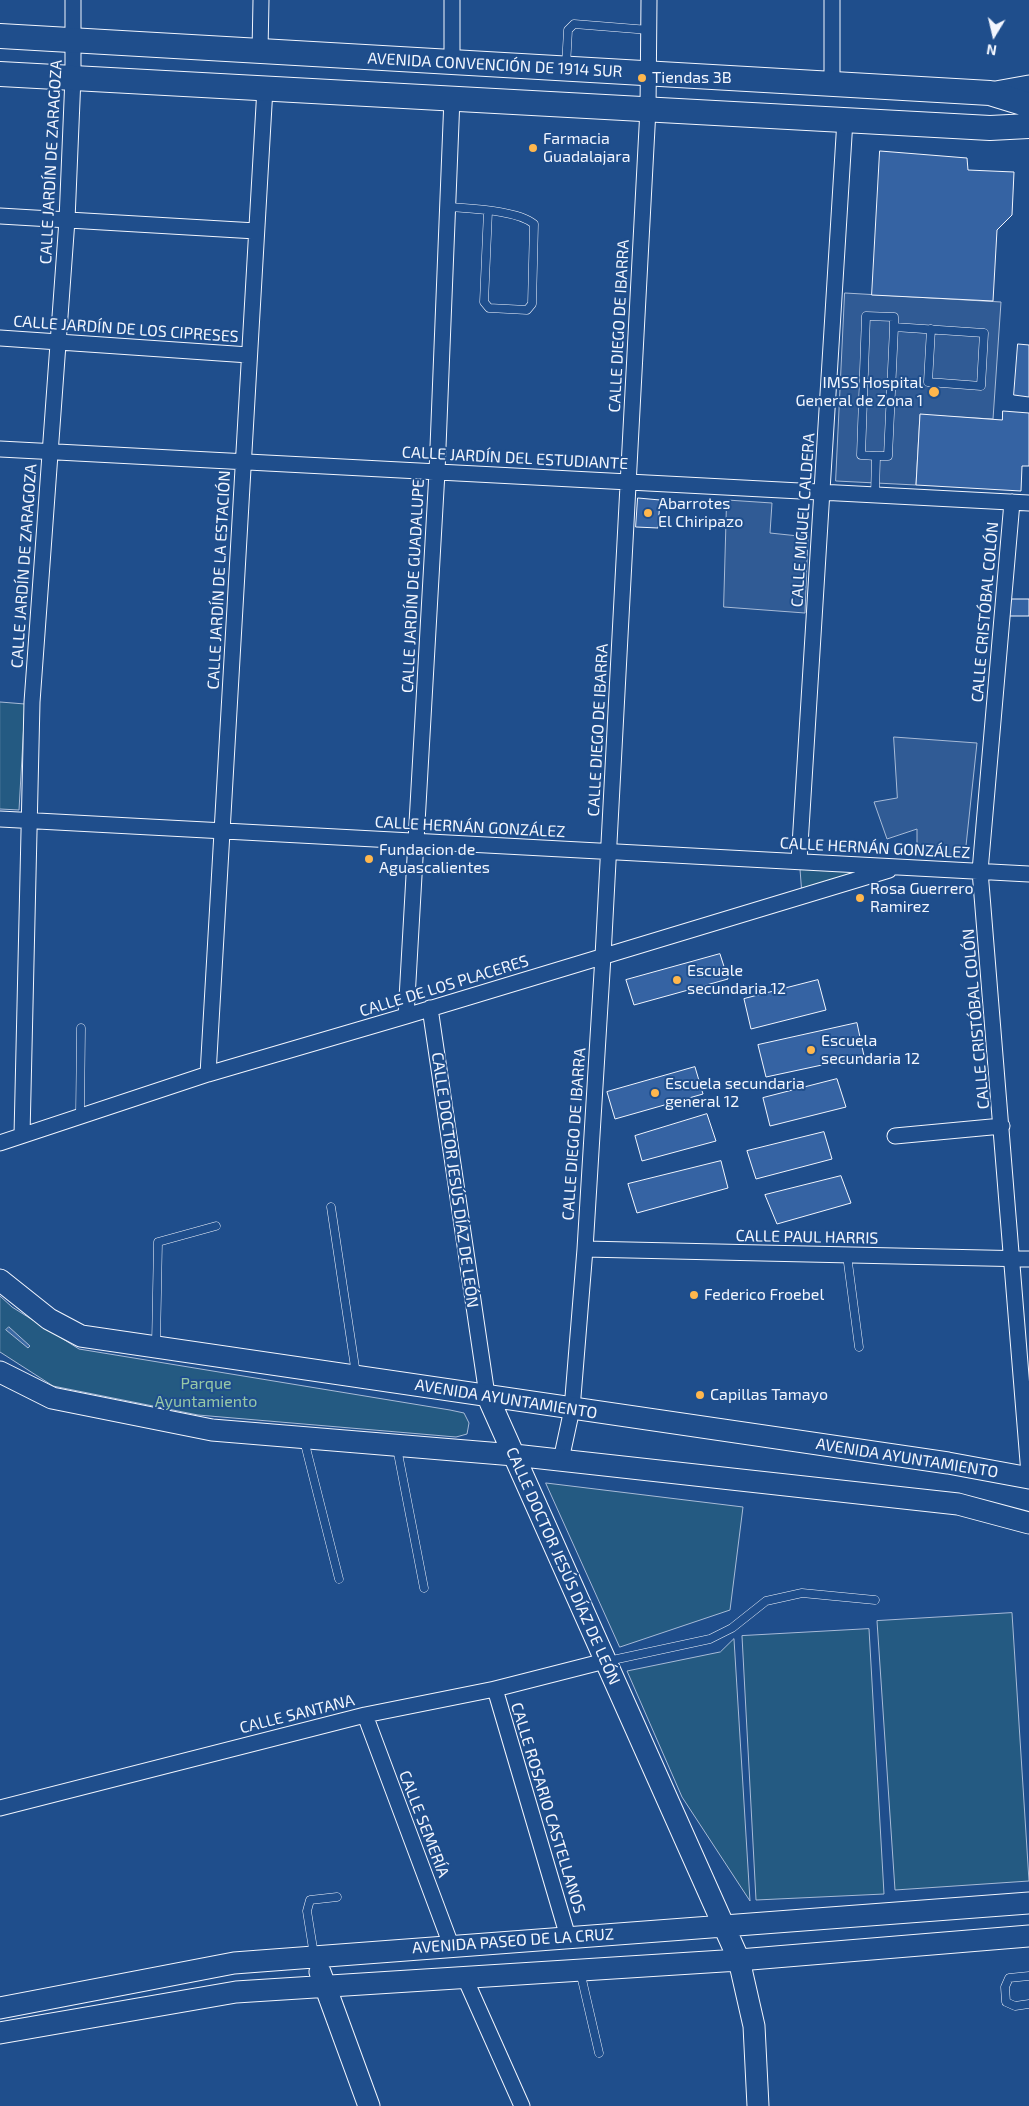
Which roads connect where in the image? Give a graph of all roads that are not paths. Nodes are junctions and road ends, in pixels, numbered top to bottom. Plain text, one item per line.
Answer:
1 (73, 0) edge
2 (261, 0) edge
3 (452, 0) edge
4 (649, 0) edge
5 (832, 0) edge
6 (649, 30) junction
7 (0, 36) edge
8 (73, 40) junction
9 (260, 51) junction
10 (452, 62) junction
11 (566, 68) junction
12 (0, 74) edge
13 (649, 74) junction
14 (73, 78) junction
15 (832, 84) junction
16 (265, 88) junction
17 (1014, 96) edge
18 (452, 98) junction
19 (648, 109) junction
20 (846, 120) junction
21 (1015, 130) edge
22 (449, 207) junction
23 (488, 211) junction
24 (0, 216) edge
25 (67, 220) junction
26 (256, 231) junction
27 (894, 327) junction
28 (931, 329) junction
29 (0, 338) edge
30 (58, 342) junction
31 (249, 355) junction
32 (0, 449) edge
33 (50, 451) junction
34 (876, 456) junction
35 (243, 462) junction
36 (437, 472) junction
37 (628, 482) junction
38 (822, 492) junction
39 (875, 495) junction
40 (1012, 502) junction
41 (1029, 503) edge
42 (0, 820) edge
43 (29, 821) junction
44 (222, 832) junction
45 (416, 842) junction
46 (609, 852) junction
47 (799, 861) junction
48 (900, 867) junction
49 (980, 871) junction
50 (1029, 874) edge
51 (603, 956) junction
52 (430, 1008) junction
53 (406, 1016) junction
54 (81, 1028) dead end
55 (208, 1074) junction
56 (80, 1116) junction
57 (1002, 1126) junction
58 (22, 1135) junction
59 (895, 1136) dead end
60 (0, 1143) edge
61 (331, 1207) dead end
62 (216, 1226) dead end
63 (585, 1249) junction
64 (847, 1255) junction
65 (1012, 1259) junction
66 (1029, 1259) edge
67 (0, 1280) edge
68 (156, 1347) junction
69 (859, 1347) dead end
70 (0, 1372) edge
71 (357, 1376) junction
72 (487, 1395) junction
73 (572, 1409) junction
74 (304, 1438) junction
75 (396, 1446) junction
76 (514, 1455) junction
77 (561, 1460) junction
78 (1029, 1474) edge
79 (1029, 1478) edge
80 (1029, 1523) edge
81 (340, 1579) dead end
82 (424, 1588) dead end
83 (875, 1600) dead end
84 (605, 1661) junction
85 (495, 1689) junction
86 (365, 1715) junction
87 (0, 1808) edge
88 (337, 1897) dead end
89 (1029, 1903) edge
90 (724, 1926) junction
91 (1029, 1936) edge
92 (568, 1937) junction
93 (451, 1945) junction
94 (315, 1957) junction
95 (739, 1960) junction
96 (580, 1969) junction
97 (464, 1976) junction
98 (1029, 1976) edge
99 (325, 1986) junction
100 (1029, 2004) edge
101 (0, 2008) edge
102 (0, 2033) edge
103 (599, 2053) dead end
104 (369, 2106) edge
105 (522, 2106) edge
106 (758, 2106) edge

1 - 8 street, CALLE JARDÍN DE ZARAGOZA
2 - 9 street
3 - 10 street
4 - 6 street, CALLE DIEGO DE IBARRA
5 - 15 street
6 - 11 lane
6 - 13 street, CALLE DIEGO DE IBARRA
7 - 8 main road, AVENIDA CONVENCIÓN DE 1914 SUR
8 - 9 main road, AVENIDA CONVENCIÓN DE 1914 SUR
8 - 14 street, CALLE JARDÍN DE ZARAGOZA
9 - 10 main road, AVENIDA CONVENCIÓN DE 1914 SUR
10 - 11 main road, AVENIDA CONVENCIÓN DE 1914 SUR
11 - 13 main road, AVENIDA CONVENCIÓN DE 1914 SUR
12 - 14 main road
13 - 15 main road, AVENIDA CONVENCIÓN DE 1914 SUR
13 - 19 street, CALLE DIEGO DE IBARRA
14 - 16 main road
14 - 25 street, CALLE JARDÍN DE ZARAGOZA
15 - 17 main road, AVENIDA CONVENCIÓN DE 1914 SUR
16 - 18 main road
16 - 26 street, CALLE JARDÍN DE LA ESTACIÓN
18 - 19 main road
18 - 22 street, CALLE JARDÍN DE GUADALUPE
19 - 20 main road
19 - 37 street, CALLE DIEGO DE IBARRA
20 - 21 main road
20 - 38 street, CALLE MIGUEL CALDERA
22 - 23 lane
22 - 36 street, CALLE JARDÍN DE GUADALUPE
23 - 23 lane
24 - 25 street
25 - 26 street
25 - 30 street, CALLE JARDÍN DE ZARAGOZA
26 - 31 street, CALLE JARDÍN DE LA ESTACIÓN
27 - 28 lane
27 - 34 lane
27 - 34 lane
28 - 28 lane
29 - 30 street, CALLE JARDÍN DE LOS CIPRESES
30 - 31 street, CALLE JARDÍN DE LOS CIPRESES
30 - 33 street, CALLE JARDÍN DE ZARAGOZA
31 - 35 street, CALLE JARDÍN DE LA ESTACIÓN
32 - 33 street, CALLE JARDÍN DEL ESTUDIANTE
33 - 35 street, CALLE JARDÍN DEL ESTUDIANTE
33 - 43 street, CALLE JARDÍN DE ZARAGOZA
34 - 39 lane
35 - 36 street, CALLE JARDÍN DEL ESTUDIANTE
35 - 44 street, CALLE JARDÍN DE LA ESTACIÓN
36 - 37 street, CALLE JARDÍN DEL ESTUDIANTE
36 - 45 street, CALLE JARDÍN DE GUADALUPE
37 - 38 street, CALLE JARDÍN DEL ESTUDIANTE
37 - 46 street, CALLE DIEGO DE IBARRA
38 - 39 street, CALLE JARDÍN DEL ESTUDIANTE
38 - 47 street, CALLE MIGUEL CALDERA
39 - 40 street, CALLE JARDÍN DEL ESTUDIANTE
40 - 41 street, CALLE JARDÍN DEL ESTUDIANTE
40 - 49 street, CALLE CRISTÓBAL COLÓN
42 - 43 street, CALLE HERNÁN GONZÁLEZ
43 - 44 street, CALLE HERNÁN GONZÁLEZ
43 - 58 street, CALLE JARDÍN DE ZARAGOZA
44 - 45 street, CALLE HERNÁN GONZÁLEZ
44 - 55 street, CALLE JARDÍN DE LA ESTACIÓN
45 - 46 street, CALLE HERNÁN GONZÁLEZ
45 - 53 street, CALLE JARDÍN DE GUADALUPE
46 - 47 street, CALLE HERNÁN GONZÁLEZ
46 - 51 street, CALLE DIEGO DE IBARRA
47 - 48 street, CALLE HERNÁN GONZÁLEZ
48 - 49 street, CALLE HERNÁN GONZÁLEZ
48 - 51 street, CALLE DE LOS PLACERES
49 - 50 street, CALLE HERNÁN GONZÁLEZ
49 - 57 street, CALLE CRISTÓBAL COLÓN
51 - 52 street, CALLE DE LOS PLACERES
51 - 63 street, CALLE DIEGO DE IBARRA
52 - 53 street, CALLE DE LOS PLACERES
52 - 72 street, CALLE DOCTOR JESÚS DÍAZ DE LEÓN
53 - 55 street, CALLE DE LOS PLACERES
54 - 56 lane
55 - 56 street, CALLE DE LOS PLACERES
56 - 58 street, CALLE DE LOS PLACERES
57 - 59 street
57 - 65 street, CALLE CRISTÓBAL COLÓN
58 - 60 street, CALLE DE LOS PLACERES
61 - 71 lane
62 - 68 lane
63 - 64 street, CALLE PAUL HARRIS
63 - 73 street, CALLE DIEGO DE IBARRA
64 - 65 street, CALLE PAUL HARRIS
64 - 69 lane
65 - 66 street, CALLE PAUL HARRIS
65 - 78 street, CALLE CRISTÓBAL COLÓN
67 - 68 main road, AVENIDA AYUNTAMIENTO
68 - 71 main road, AVENIDA AYUNTAMIENTO
70 - 74 main road
71 - 72 main road, AVENIDA AYUNTAMIENTO
72 - 73 main road, AVENIDA AYUNTAMIENTO
72 - 76 main road, CALLE DOCTOR JESÚS DÍAZ DE LEÓN
73 - 77 street, CALLE DIEGO DE IBARRA
73 - 79 main road, AVENIDA AYUNTAMIENTO
74 - 75 main road
74 - 81 lane
75 - 76 main road
75 - 82 lane
76 - 77 main road
76 - 84 main road, CALLE DOCTOR JESÚS DÍAZ DE LEÓN
77 - 80 main road
83 - 84 lane
84 - 85 street, CALLE SANTANA
84 - 90 main road, CALLE DOCTOR JESÚS DÍAZ DE LEÓN
85 - 86 street, CALLE SANTANA
85 - 92 street, CALLE ROSARIO CASTELLANOS
86 - 87 street, CALLE SANTANA
86 - 93 street, CALLE SEMERÍA
88 - 94 lane
89 - 90 main road, AVENIDA PASEO DE LA CRUZ
90 - 92 main road, AVENIDA PASEO DE LA CRUZ
90 - 95 main road, CALLE DOCTOR JESÚS DÍAZ DE LEÓN
91 - 95 main road, AVENIDA PASEO DE LA CRUZ
92 - 93 main road, AVENIDA PASEO DE LA CRUZ
93 - 94 main road, AVENIDA PASEO DE LA CRUZ
94 - 99 main road
94 - 101 main road, AVENIDA PASEO DE LA CRUZ
95 - 96 main road, AVENIDA PASEO DE LA CRUZ
95 - 106 main road, CALLE DOCTOR JESÚS DÍAZ DE LEÓN
96 - 97 main road, AVENIDA PASEO DE LA CRUZ
96 - 103 lane
97 - 99 main road, AVENIDA PASEO DE LA CRUZ
97 - 105 street
98 - 100 lane
99 - 102 main road, AVENIDA PASEO DE LA CRUZ
99 - 104 main road

